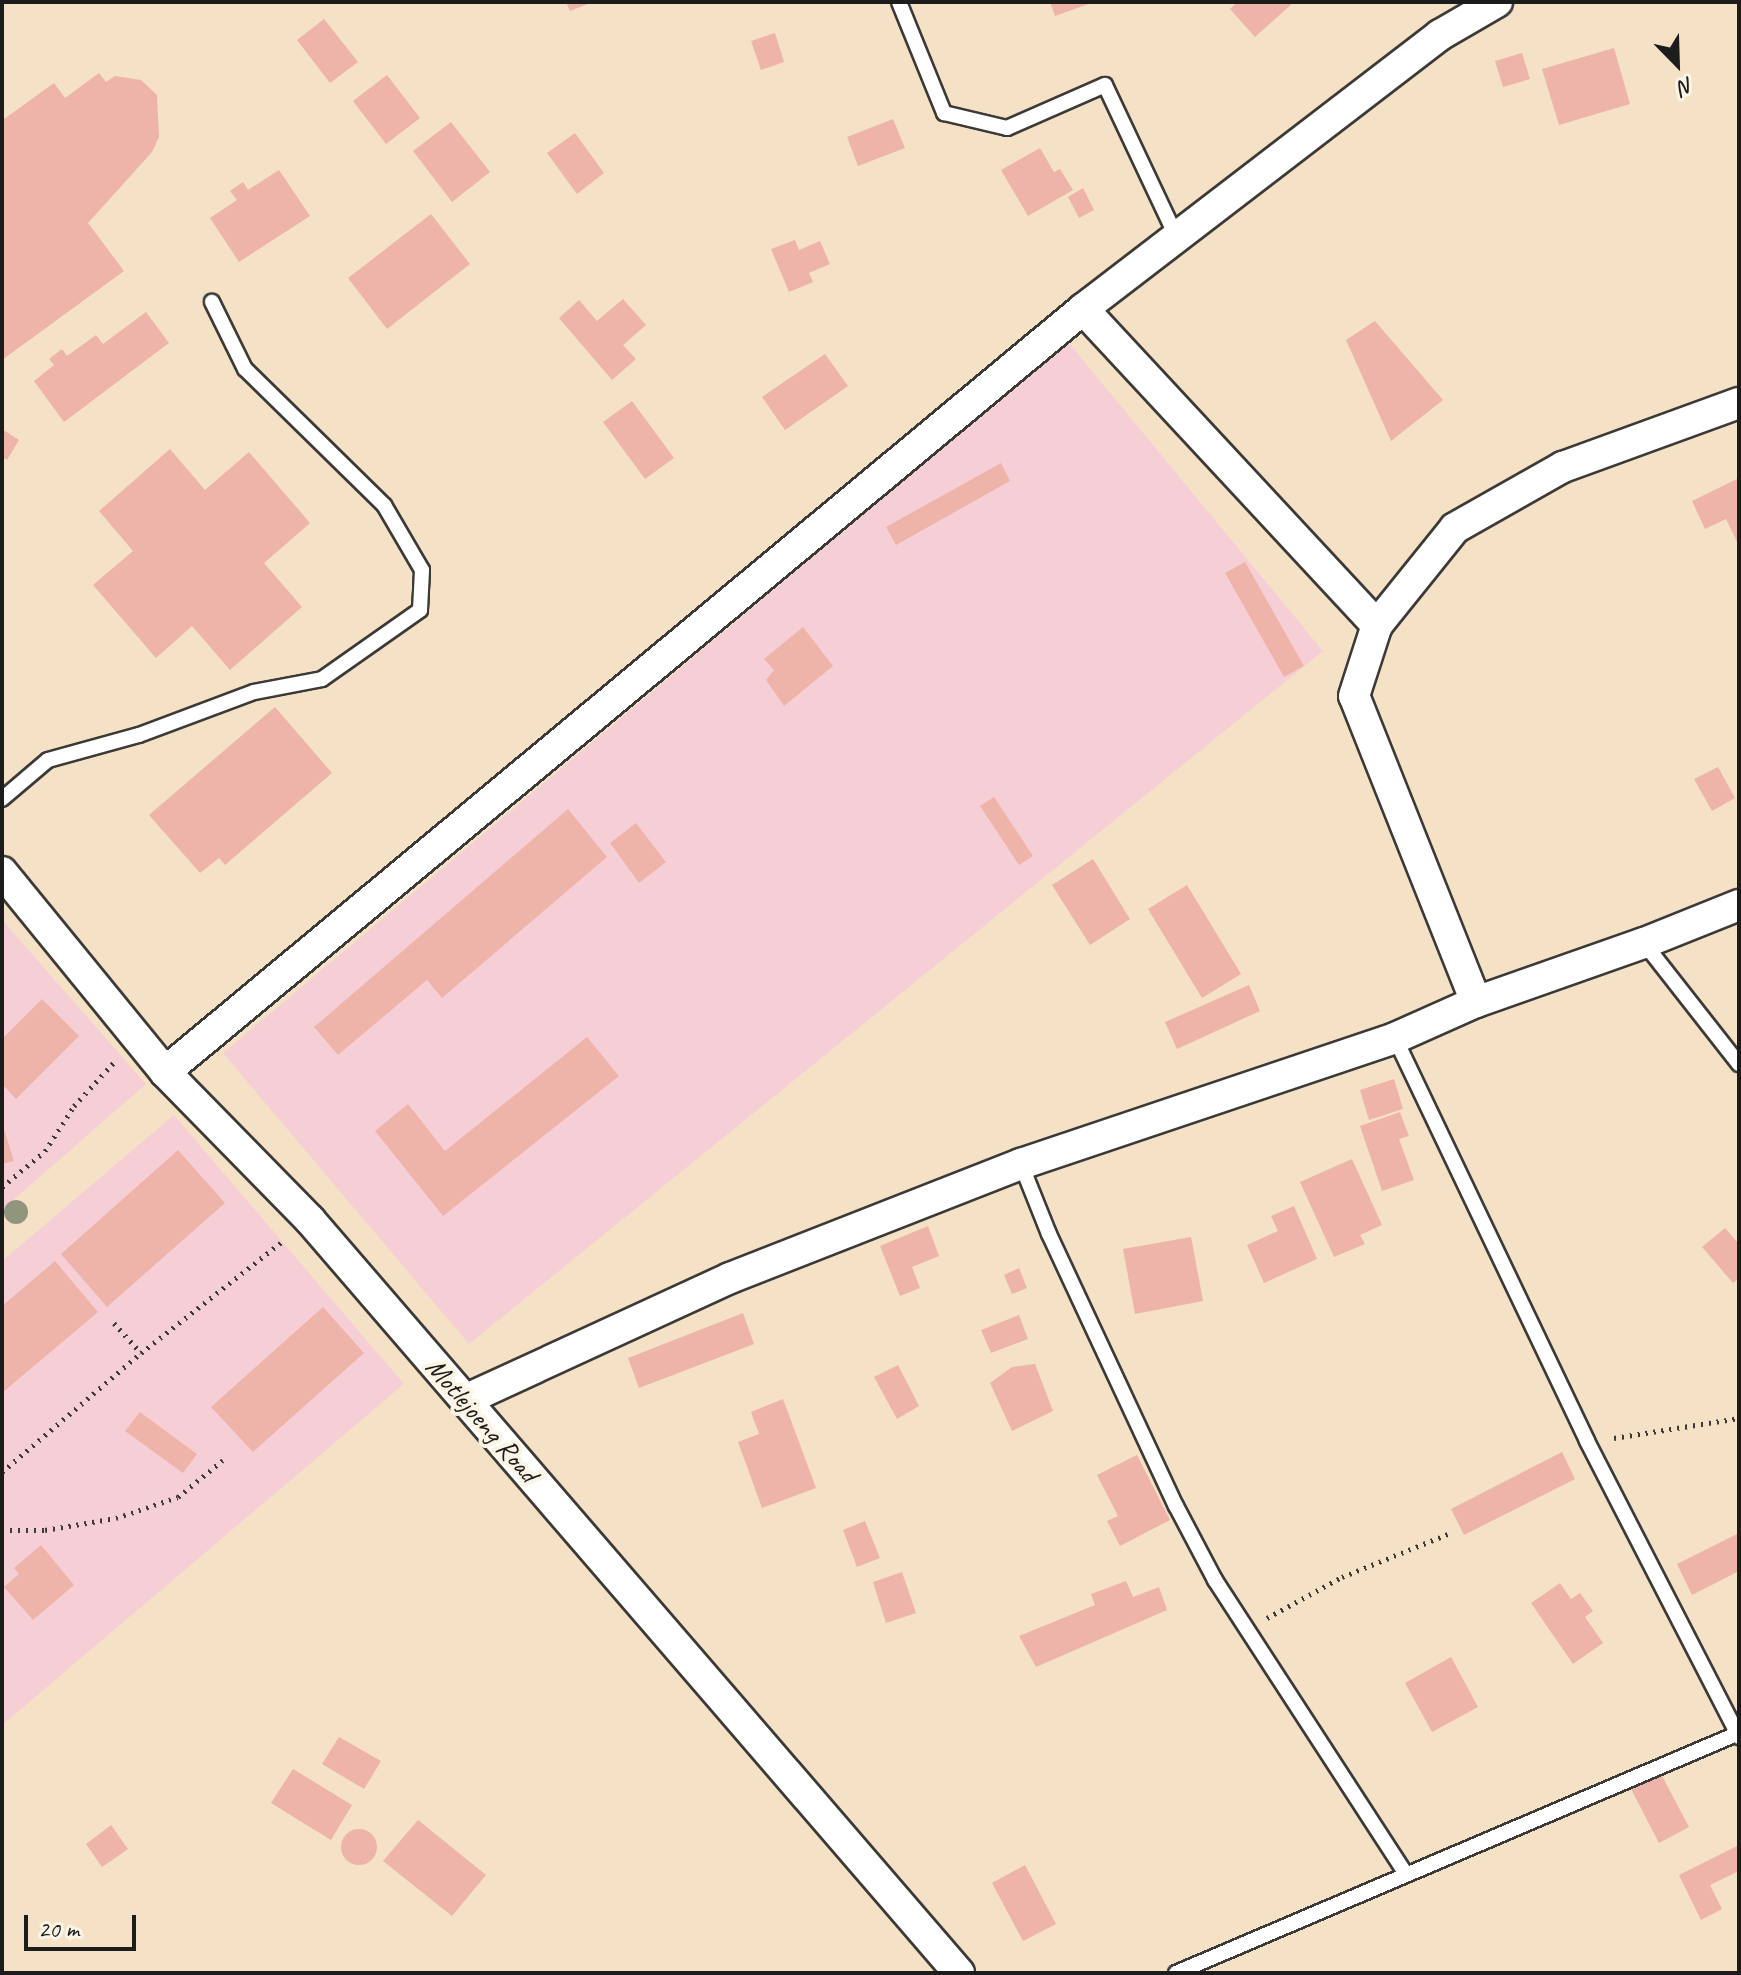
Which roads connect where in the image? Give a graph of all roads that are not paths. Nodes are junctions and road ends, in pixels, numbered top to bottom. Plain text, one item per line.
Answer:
1 (899, 2) edge
2 (1497, 2) edge
3 (1177, 239) junction
4 (212, 302) dead end
5 (1083, 309) junction
6 (1739, 403) edge
7 (1377, 625) junction
8 (2, 799) edge
9 (2, 872) edge
10 (1739, 905) edge
11 (1644, 943) junction
12 (1476, 1002) junction
13 (1395, 1038) junction
14 (1739, 1064) edge
15 (165, 1072) junction
16 (1021, 1164) junction
17 (465, 1400) junction
18 (1739, 1734) edge
19 (1406, 1874) junction
20 (959, 1973) edge
21 (1176, 1973) edge

1 - 3 lane
2 - 3 street
3 - 5 street
4 - 8 lane
5 - 7 street
5 - 15 street
6 - 7 street
7 - 12 street
9 - 15 street, Motlejoeng Road
10 - 11 street
11 - 12 street
11 - 14 lane
12 - 13 street
13 - 16 street
13 - 18 lane
15 - 17 street, Motlejoeng Road
16 - 17 street
16 - 19 lane
17 - 20 street, Motlejoeng Road
18 - 19 lane
19 - 21 lane

